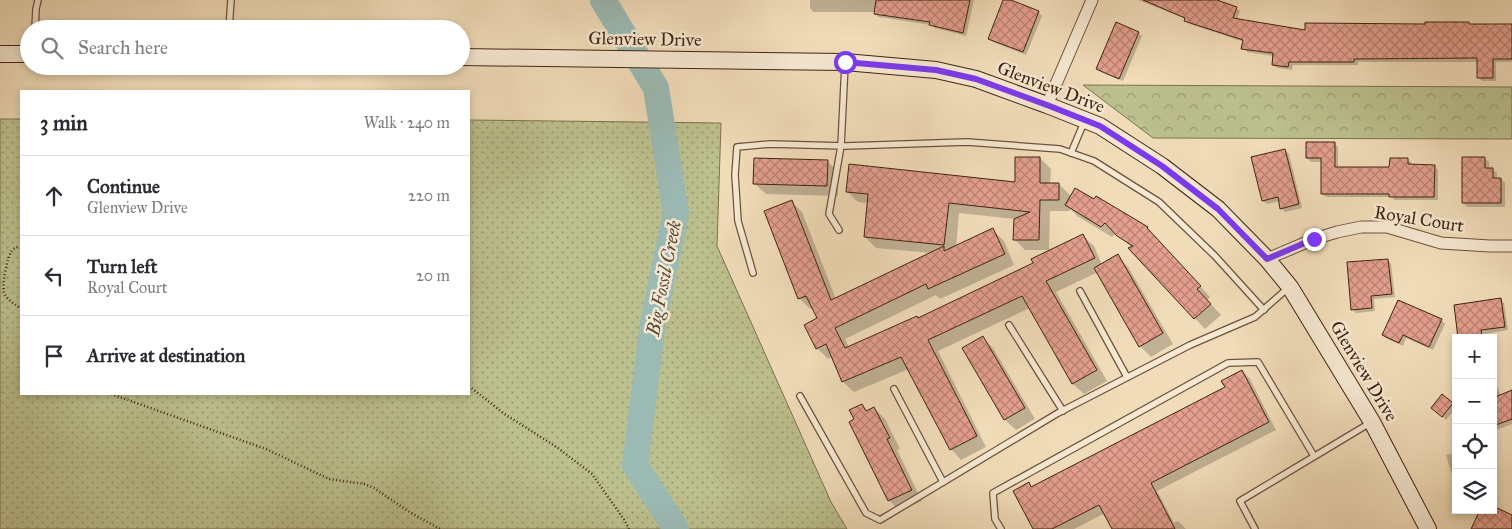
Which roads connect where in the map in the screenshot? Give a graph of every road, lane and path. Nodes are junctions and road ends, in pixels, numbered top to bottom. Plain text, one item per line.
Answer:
1 (38, 0) edge
2 (230, 0) edge
3 (1092, 0) edge
4 (35, 20) edge
5 (229, 20) edge
6 (0, 54) edge
7 (20, 54) edge
8 (470, 57) edge
9 (845, 62) junction
10 (1047, 105) junction
11 (1085, 120) junction
12 (841, 146) junction
13 (1071, 153) junction
14 (838, 230) dead end
15 (20, 246) edge
16 (1512, 246) edge
17 (1267, 259) junction
18 (753, 273) dead end
19 (1290, 287) junction
20 (1080, 291) dead end
21 (20, 307) edge
22 (1264, 310) junction
23 (1009, 325) dead end
24 (1127, 377) junction
25 (470, 387) edge
26 (894, 389) dead end
27 (114, 395) edge
28 (800, 396) dead end
29 (1063, 411) junction
30 (1372, 422) junction
31 (1314, 456) junction
32 (943, 482) junction
33 (440, 529) edge
34 (629, 529) edge
35 (1001, 529) edge
36 (1255, 529) edge
37 (1428, 529) edge

1 - 4 lane
2 - 5 lane
3 - 10 street
6 - 7 main road
8 - 9 main road, Glenview Drive
9 - 10 main road, Glenview Drive
9 - 12 lane
10 - 11 main road, Glenview Drive
11 - 13 lane
11 - 17 main road, Glenview Drive
12 - 13 lane
12 - 14 lane
12 - 18 lane
13 - 22 lane
15 - 21 path
16 - 17 street, Royal Court
17 - 19 main road, Glenview Drive
19 - 22 lane
19 - 30 main road, Glenview Drive
20 - 24 lane
22 - 24 lane
23 - 29 lane
24 - 29 lane
25 - 34 path
26 - 32 lane
27 - 33 path
28 - 32 lane
29 - 32 lane
30 - 31 lane
30 - 37 main road, Glenview Drive
31 - 35 lane
31 - 36 lane

